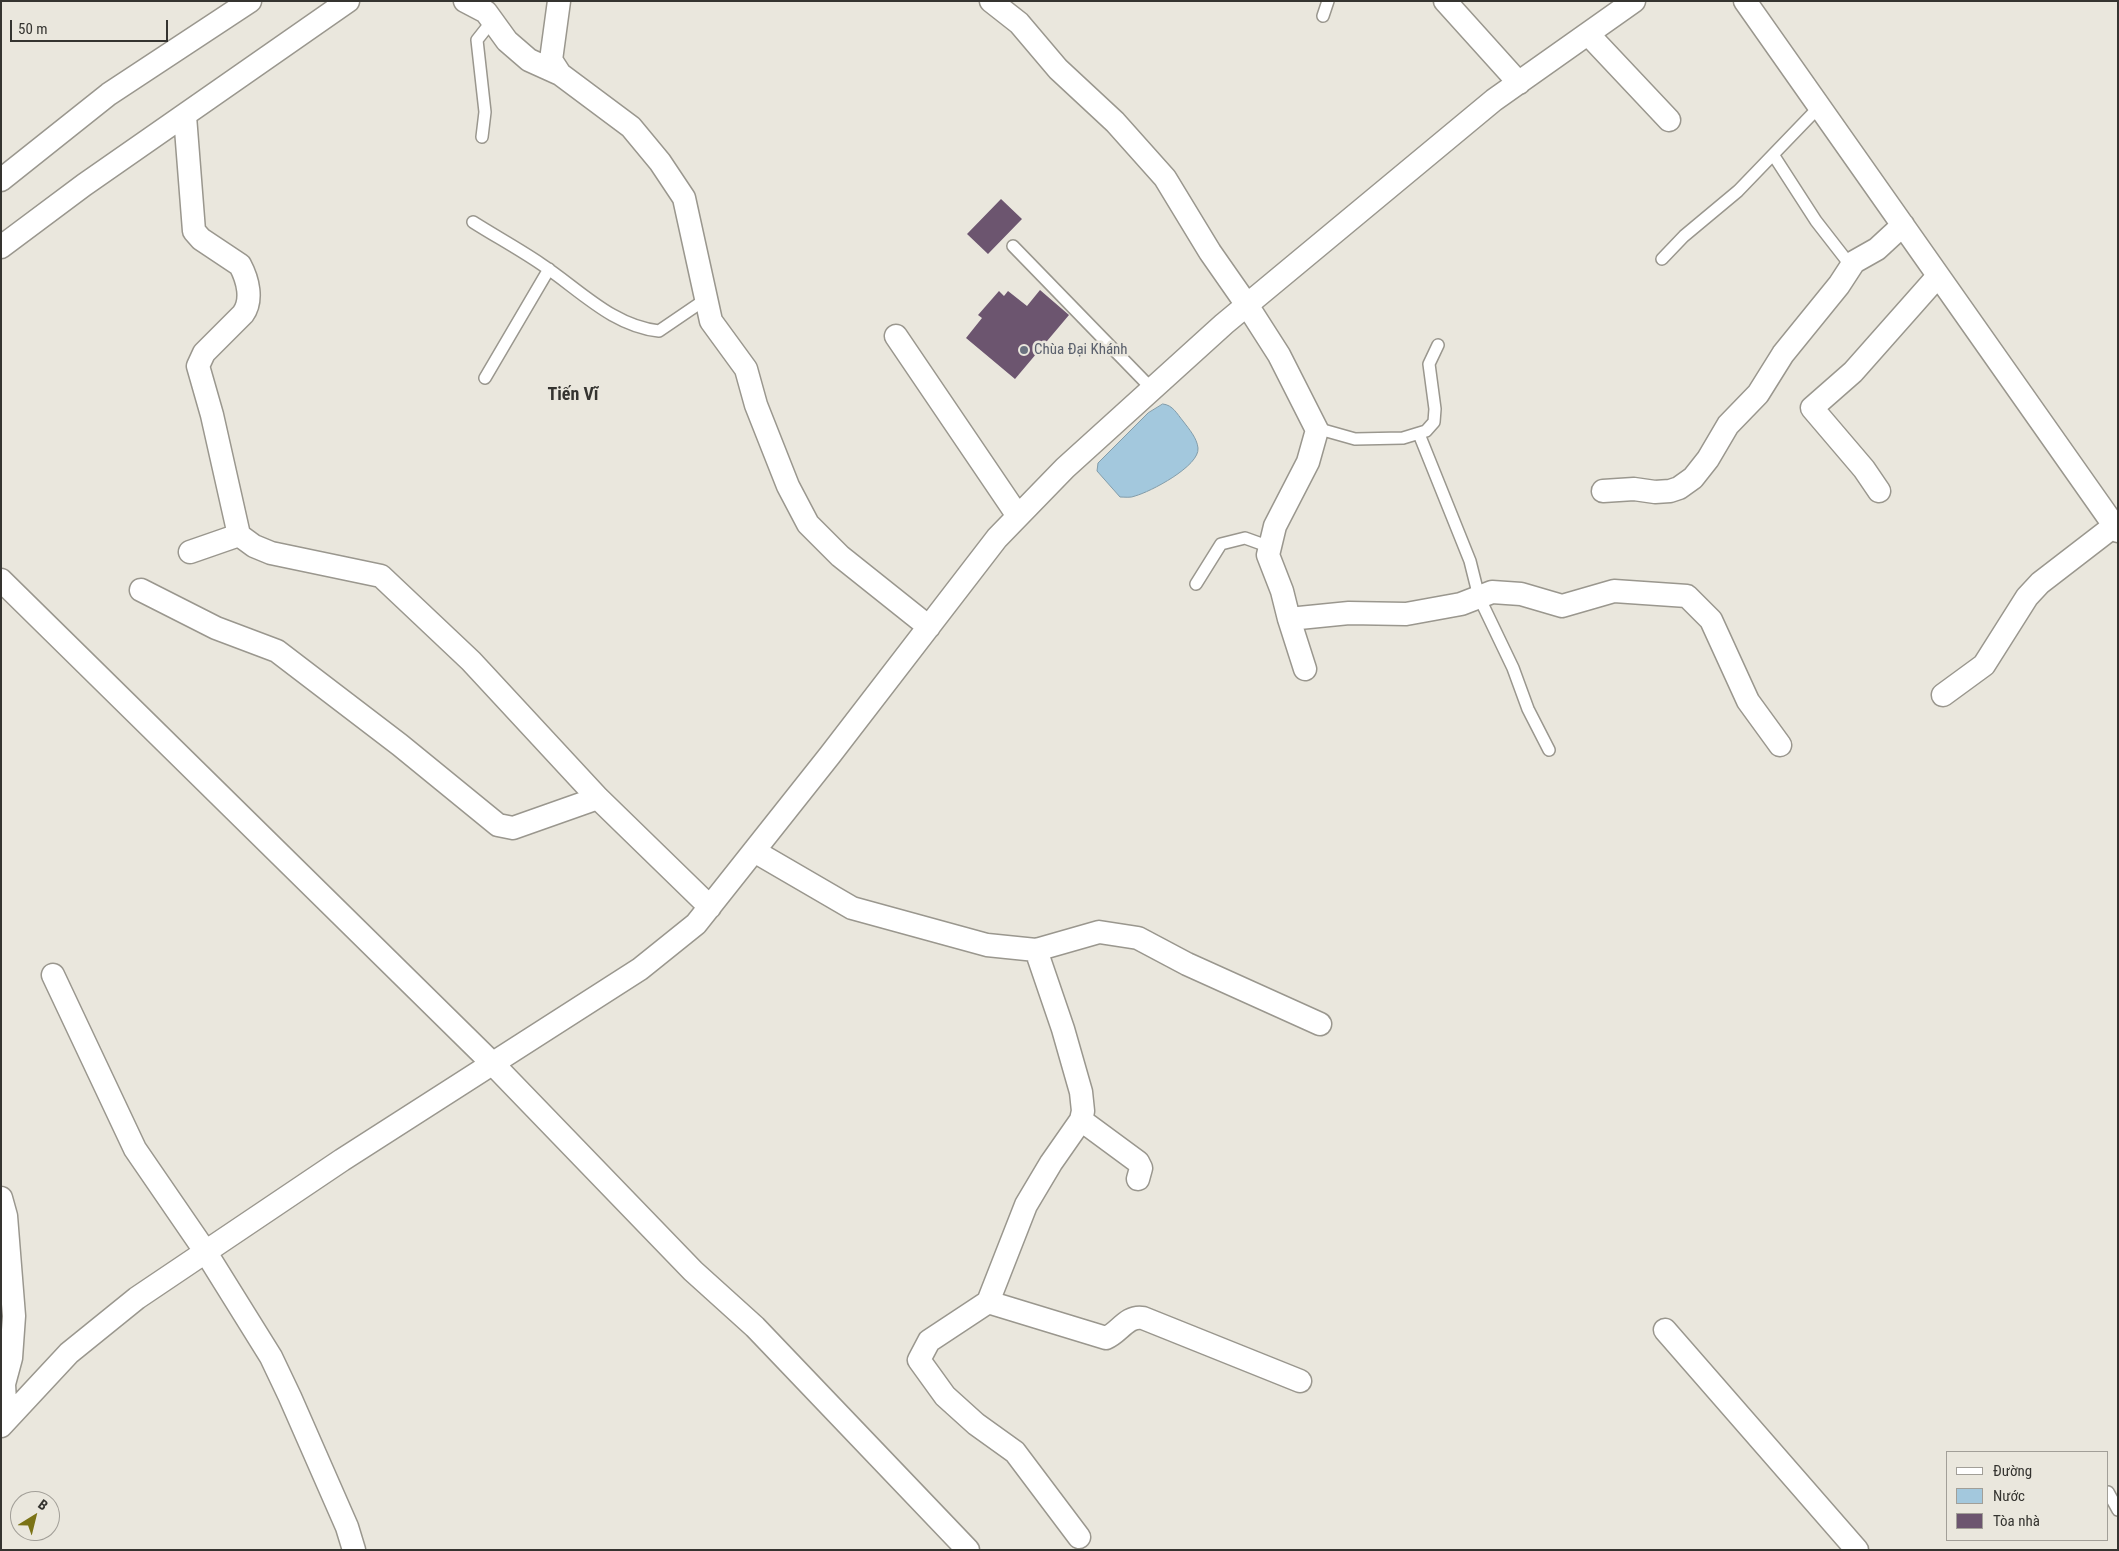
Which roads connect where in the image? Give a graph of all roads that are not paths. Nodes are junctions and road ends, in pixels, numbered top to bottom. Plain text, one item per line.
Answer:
1 (250, 1) edge
2 (348, 1) edge
3 (465, 1) edge
4 (559, 1) edge
5 (991, 1) edge
6 (1328, 1) edge
7 (1445, 1) edge
8 (1634, 1) edge
9 (1745, 1) edge
10 (1323, 16) dead end
11 (492, 21) junction
12 (1588, 34) junction
13 (560, 74) junction
14 (1519, 83) junction
15 (1820, 107) junction
16 (185, 116) junction
17 (1669, 120) dead end
18 (482, 137) dead end
19 (1774, 156) junction
20 (1, 180) edge
21 (473, 222) dead end
22 (1902, 225) junction
23 (1, 246) edge
24 (1013, 246) dead end
25 (1662, 259) dead end
26 (1851, 266) junction
27 (549, 269) junction
28 (1938, 276) junction
29 (706, 299) junction
30 (1248, 305) junction
31 (896, 336) dead end
32 (1438, 345) dead end
33 (485, 378) dead end
34 (1152, 389) junction
35 (1316, 428) junction
36 (1419, 434) junction
37 (1603, 490) dead end
38 (1879, 492) dead end
39 (1018, 516) junction
40 (2116, 528) edge
41 (239, 535) junction
42 (1270, 547) junction
43 (190, 552) dead end
44 (1, 580) edge
45 (1196, 584) dead end
46 (141, 590) dead end
47 (1479, 597) junction
48 (1289, 619) junction
49 (928, 627) junction
50 (1305, 668) dead end
51 (1943, 695) dead end
52 (1780, 745) dead end
53 (1549, 750) dead end
54 (598, 798) junction
55 (754, 851) junction
56 (710, 906) junction
57 (1036, 950) junction
58 (53, 975) dead end
59 (1320, 1024) dead end
60 (493, 1064) junction
61 (1081, 1120) junction
62 (1138, 1179) dead end
63 (1, 1198) edge
64 (205, 1251) junction
65 (988, 1302) junction
66 (1665, 1330) dead end
67 (1300, 1381) dead end
68 (6, 1421) edge
69 (2109, 1494) edge
70 (2118, 1510) edge
71 (1079, 1538) dead end
72 (354, 1550) edge
73 (968, 1550) edge
74 (1857, 1550) edge

1 - 20 street
2 - 16 street
3 - 11 street
4 - 13 street
5 - 30 street
6 - 10 lane
7 - 14 street
8 - 12 street
9 - 15 street
11 - 13 street
11 - 18 lane
12 - 14 street
12 - 17 street
13 - 29 street
14 - 30 street
15 - 19 lane
15 - 22 street
16 - 23 street
16 - 41 street
19 - 25 lane
19 - 26 lane
21 - 27 lane
22 - 26 street
22 - 28 street
24 - 34 lane
26 - 37 street
27 - 29 lane
27 - 33 lane
28 - 38 street
28 - 40 street
29 - 49 street
30 - 34 street
30 - 35 street
31 - 39 street
32 - 36 lane
34 - 39 street
35 - 36 lane
35 - 42 street
36 - 47 lane
39 - 49 street
40 - 51 street
41 - 43 street
41 - 54 street
42 - 45 lane
42 - 48 street
44 - 60 street
46 - 54 street
47 - 48 street
47 - 52 street
47 - 53 lane
48 - 50 street
49 - 55 street
54 - 56 street
55 - 56 street
55 - 57 street
56 - 60 street
57 - 59 street
57 - 61 street
58 - 64 street
60 - 64 street
60 - 73 street
61 - 62 street
61 - 65 street
63 - 68 street
64 - 68 street
64 - 72 street
65 - 67 street
65 - 71 street
66 - 74 street
69 - 70 lane

